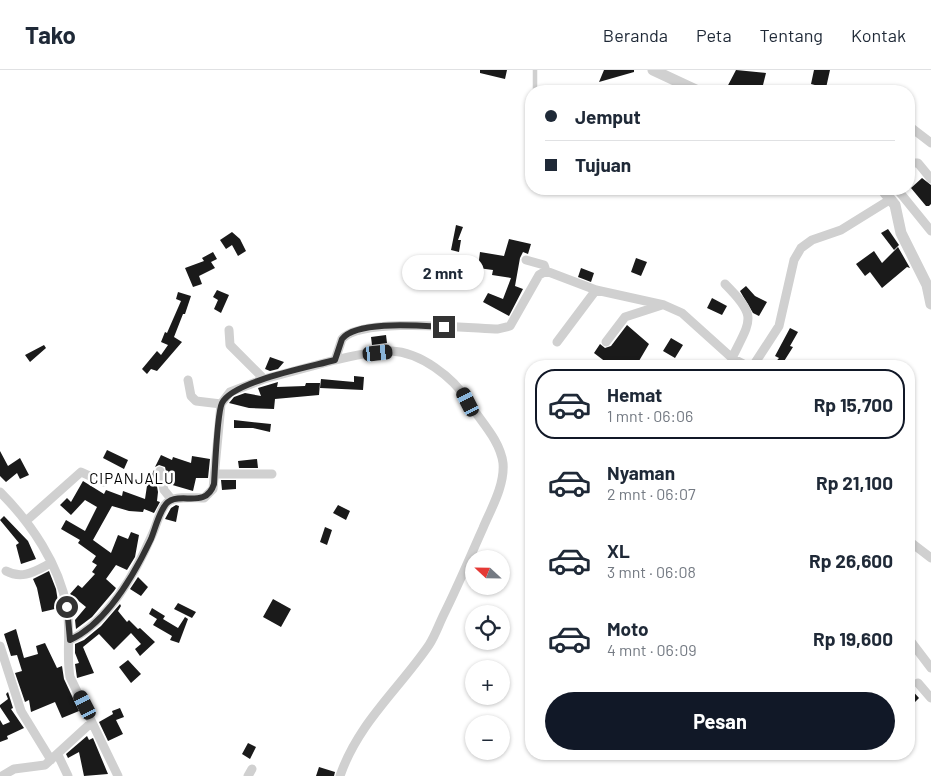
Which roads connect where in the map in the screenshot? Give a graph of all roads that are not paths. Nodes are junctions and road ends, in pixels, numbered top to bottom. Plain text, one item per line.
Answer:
1 (535, 70) edge
2 (653, 70) edge
3 (535, 85) edge
4 (685, 85) edge
5 (915, 131) edge
6 (931, 143) edge
7 (915, 163) edge
8 (931, 179) edge
9 (893, 195) edge
10 (894, 195) edge
11 (895, 195) edge
12 (931, 231) edge
13 (526, 260) dead end
14 (546, 271) junction
15 (725, 284) dead end
16 (596, 290) junction
17 (931, 304) edge
18 (664, 305) junction
19 (229, 330) dead end
20 (557, 342) dead end
21 (606, 342) dead end
22 (732, 358) junction
23 (335, 360) junction
24 (736, 360) edge
25 (757, 360) edge
26 (264, 379) junction
27 (188, 380) dead end
28 (221, 404) junction
29 (160, 472) dead end
30 (215, 474) junction
31 (272, 474) dead end
32 (103, 482) dead end
33 (0, 492) edge
34 (172, 500) junction
35 (26, 521) junction
36 (915, 546) edge
37 (931, 558) edge
38 (51, 563) junction
39 (6, 571) dead end
40 (70, 640) junction
41 (0, 646) edge
42 (915, 647) edge
43 (931, 668) edge
44 (918, 683) dead end
45 (931, 698) edge
46 (92, 722) junction
47 (54, 757) junction
48 (2, 776) edge
49 (68, 776) edge
50 (118, 776) edge
51 (340, 776) edge

1 - 3 lane
2 - 4 street
5 - 6 street
7 - 8 street
9 - 25 street
10 - 17 street
11 - 12 street
13 - 14 street
14 - 16 street
14 - 23 street
15 - 22 street
16 - 18 street
16 - 20 street
18 - 21 street
18 - 22 street
19 - 26 street
22 - 24 street
23 - 26 street
23 - 51 street
26 - 28 street
27 - 28 street
28 - 30 street
29 - 34 street
30 - 31 street
30 - 34 street
32 - 35 street
33 - 35 street
34 - 40 street
35 - 38 street
36 - 37 street
38 - 39 street
38 - 40 street
40 - 46 street
41 - 47 street
42 - 43 street
44 - 45 street
46 - 47 street
46 - 50 street
47 - 48 street
47 - 49 street

